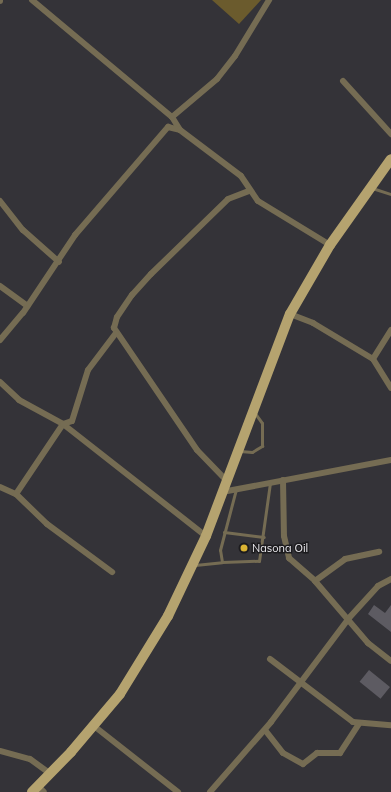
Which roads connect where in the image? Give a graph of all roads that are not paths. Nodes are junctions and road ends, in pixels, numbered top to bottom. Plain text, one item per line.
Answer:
1 (32, 0) edge
2 (269, 0) edge
3 (343, 81) dead end
4 (172, 117) junction
5 (180, 130) junction
6 (391, 134) edge
7 (391, 159) edge
8 (370, 188) junction
9 (249, 191) junction
10 (391, 194) edge
11 (0, 201) edge
12 (330, 245) junction
13 (59, 262) junction
14 (0, 286) edge
15 (28, 306) junction
16 (290, 314) junction
17 (391, 330) edge
18 (116, 333) junction
19 (0, 340) edge
20 (373, 359) junction
21 (0, 382) edge
22 (391, 388) edge
23 (252, 410) junction
24 (63, 424) junction
25 (236, 450) junction
26 (391, 460) edge
27 (225, 479) junction
28 (283, 480) junction
29 (270, 483) junction
30 (0, 487) edge
31 (236, 490) junction
32 (220, 492) junction
33 (16, 494) junction
34 (224, 532) junction
35 (206, 536) junction
36 (264, 537) junction
37 (379, 552) dead end
38 (222, 562) junction
39 (192, 565) junction
40 (112, 572) dead end
41 (391, 579) edge
42 (315, 581) junction
43 (349, 618) junction
44 (270, 659) dead end
45 (391, 661) edge
46 (300, 681) junction
47 (359, 724) junction
48 (391, 725) edge
49 (94, 726) junction
50 (264, 730) junction
51 (0, 751) edge
52 (51, 774) junction
53 (38, 790) edge
54 (178, 792) edge
55 (210, 792) edge

1 - 4 street
2 - 4 street
3 - 6 street
4 - 5 street
5 - 9 street
5 - 13 street
7 - 8 main road
8 - 10 lane
8 - 12 main road
9 - 12 street
9 - 18 street
11 - 13 street
12 - 16 main road
13 - 15 street
14 - 15 street
15 - 19 street
16 - 20 street
16 - 23 main road
17 - 20 street
18 - 24 street
18 - 27 street
20 - 22 street
21 - 24 street
23 - 25 main road
23 - 25 lane
24 - 33 street
24 - 35 street
25 - 27 main road
26 - 28 street
27 - 32 main road
28 - 29 street
28 - 42 street
29 - 31 street
29 - 36 lane
30 - 33 street
31 - 32 street
31 - 34 lane
32 - 35 main road
33 - 40 street
34 - 36 lane
34 - 38 lane
35 - 39 main road
36 - 38 lane
37 - 42 street
38 - 39 lane
39 - 49 main road
41 - 43 street
42 - 43 street
43 - 45 street
43 - 46 street
44 - 46 street
46 - 47 street
46 - 50 street
47 - 48 street
47 - 50 street
49 - 52 main road
49 - 54 street
50 - 55 street
51 - 52 street
52 - 53 main road

